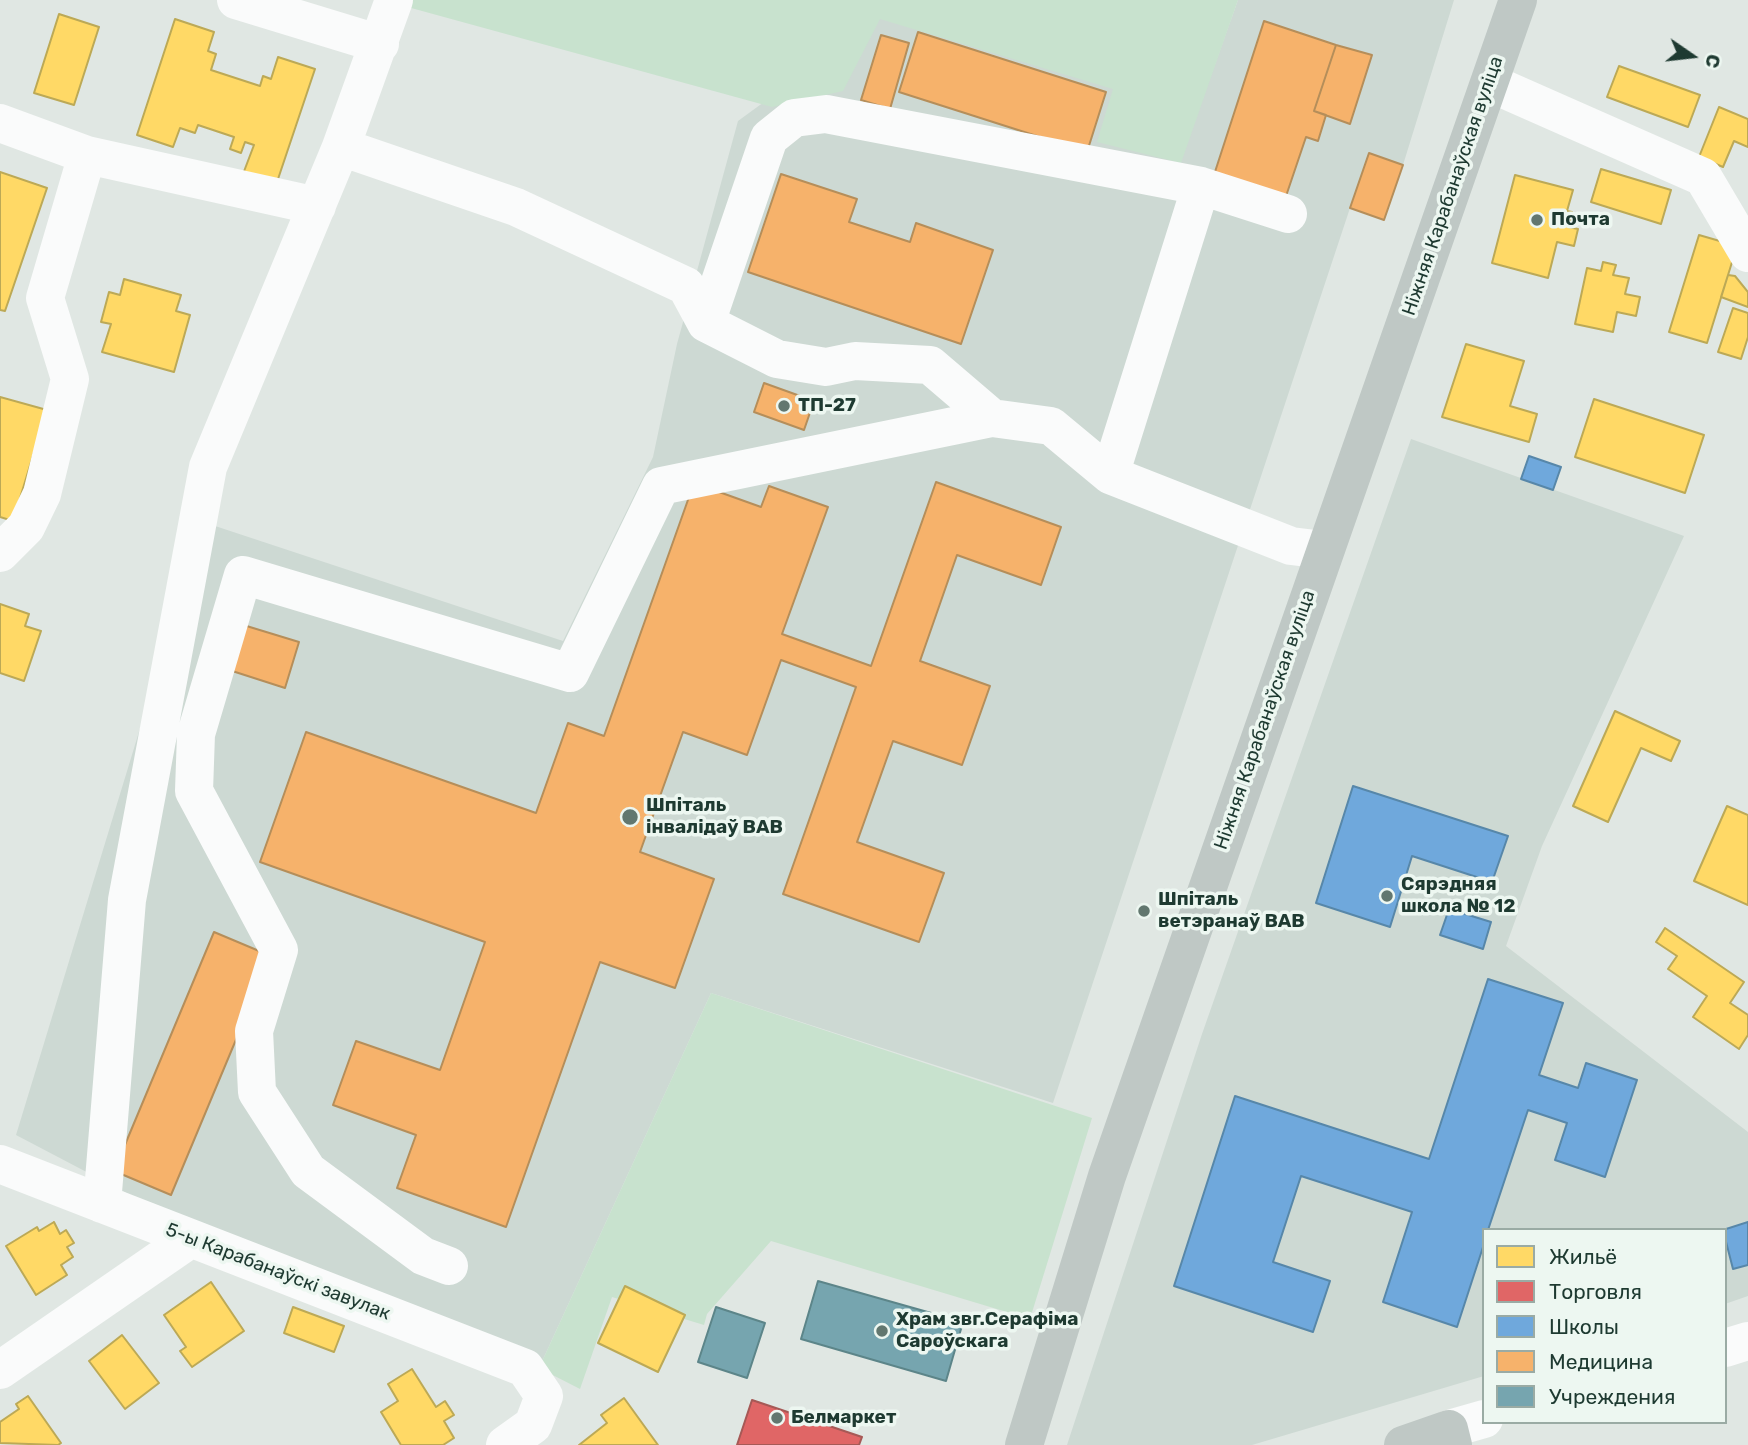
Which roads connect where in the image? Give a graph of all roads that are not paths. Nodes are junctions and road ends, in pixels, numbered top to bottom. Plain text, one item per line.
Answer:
1 (236, 0) edge
2 (394, 0) edge
3 (1518, 0) edge
4 (380, 44) junction
5 (1490, 83) junction
6 (0, 122) edge
7 (341, 147) junction
8 (87, 155) junction
9 (1201, 186) junction
10 (317, 206) junction
11 (1288, 214) dead end
12 (1748, 253) edge
13 (706, 323) junction
14 (992, 418) junction
15 (1110, 475) junction
16 (1324, 550) junction
17 (0, 553) edge
18 (0, 1164) edge
19 (102, 1204) junction
20 (190, 1239) junction
21 (449, 1266) dead end
22 (1748, 1341) edge
23 (1727, 1347) edge
24 (0, 1370) edge
25 (1462, 1431) edge
26 (505, 1445) edge
27 (1024, 1445) edge
28 (1403, 1445) edge

1 - 4 street
2 - 4 street
3 - 5 main road, Ніжняя Карабанаўская вуліца
4 - 7 street
5 - 12 street
5 - 16 main road, Ніжняя Карабанаўская вуліца
6 - 8 street
7 - 10 street
7 - 13 street
8 - 10 street
8 - 17 street
9 - 11 street
9 - 13 street
9 - 15 street
10 - 19 street
13 - 14 street
14 - 15 street
14 - 21 street
15 - 16 street
16 - 27 main road, Ніжняя Карабанаўская вуліца
18 - 19 street, 5-ы Карабанаўскі завулак
19 - 20 street, 5-ы Карабанаўскі завулак
20 - 24 street
20 - 26 street, 5-ы Карабанаўскі завулак
22 - 23 street
25 - 28 main road

